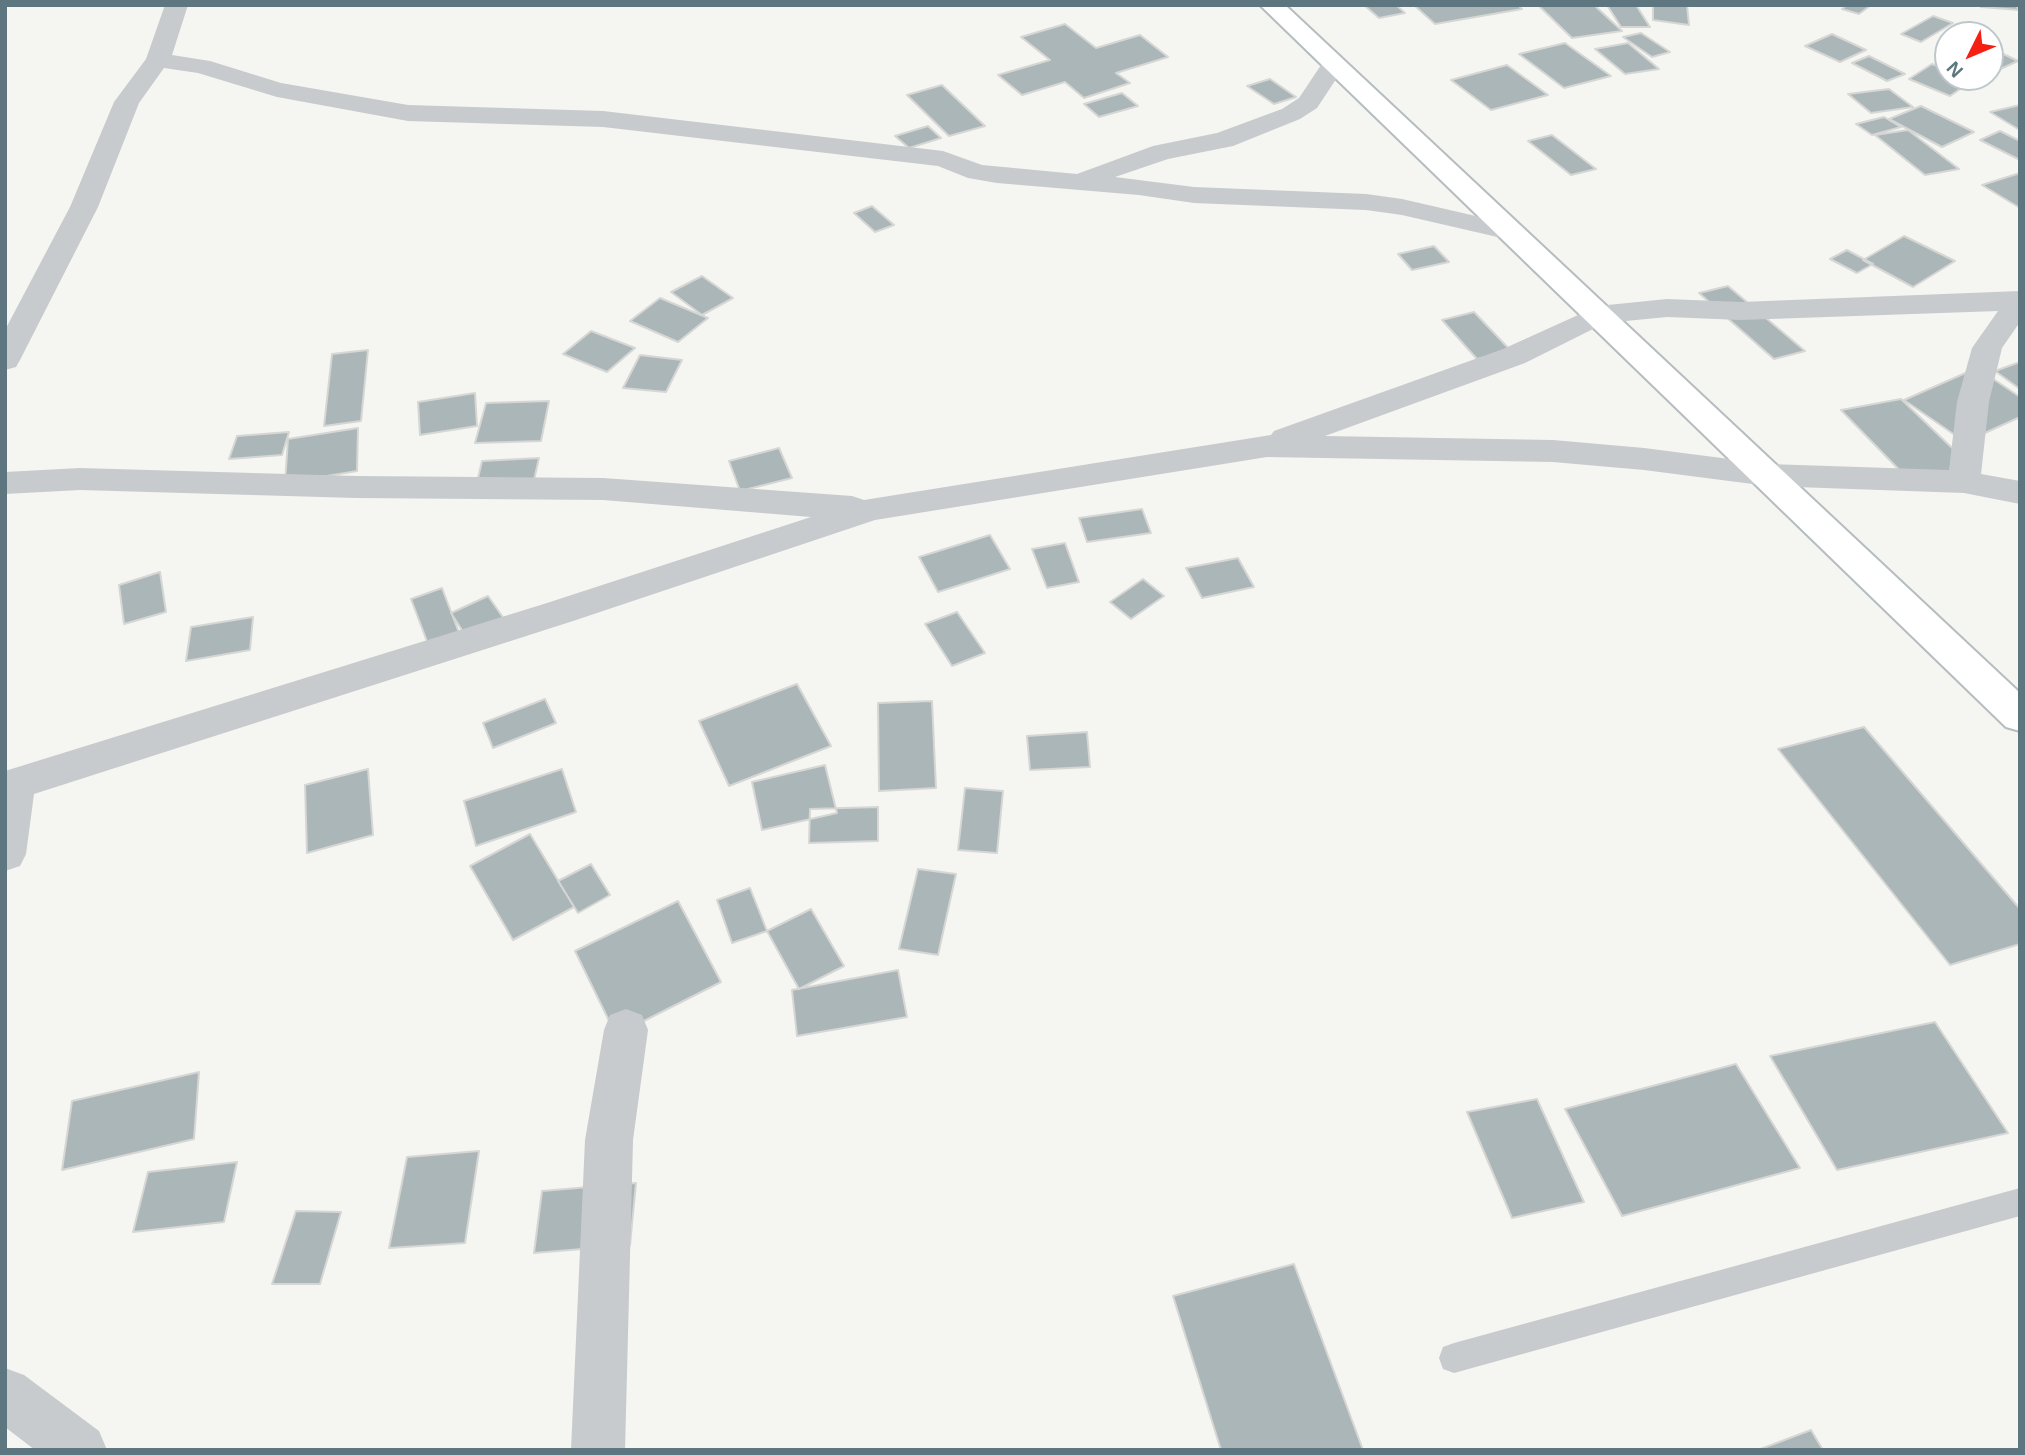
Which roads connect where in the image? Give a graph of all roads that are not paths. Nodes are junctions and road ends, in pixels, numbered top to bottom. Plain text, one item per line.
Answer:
1 (1271, 5) edge
2 (173, 7) edge
3 (158, 60) junction
4 (1334, 64) junction
5 (1077, 182) junction
6 (1506, 231) junction
7 (2019, 301) edge
8 (1598, 315) junction
9 (5, 360) edge
10 (1267, 446) junction
11 (1768, 475) junction
12 (1964, 482) junction
13 (5, 484) edge
14 (2020, 493) edge
15 (872, 509) junction
16 (2020, 716) edge
17 (10, 786) edge
18 (5, 854) edge
19 (625, 1030) dead end
20 (2020, 1202) edge
21 (1454, 1358) dead end
22 (5, 1394) edge
23 (80, 1450) edge
24 (598, 1450) edge

1 - 4 main road
2 - 3 street
3 - 5 street
3 - 9 street
4 - 5 street
4 - 6 main road
5 - 6 street
6 - 8 main road
7 - 8 street
7 - 12 street
8 - 10 street
8 - 11 main road
10 - 11 street
10 - 15 street
11 - 12 street
11 - 16 main road
12 - 14 street
13 - 15 street
15 - 17 street
17 - 18 street
19 - 24 street
20 - 21 lane
22 - 23 street

